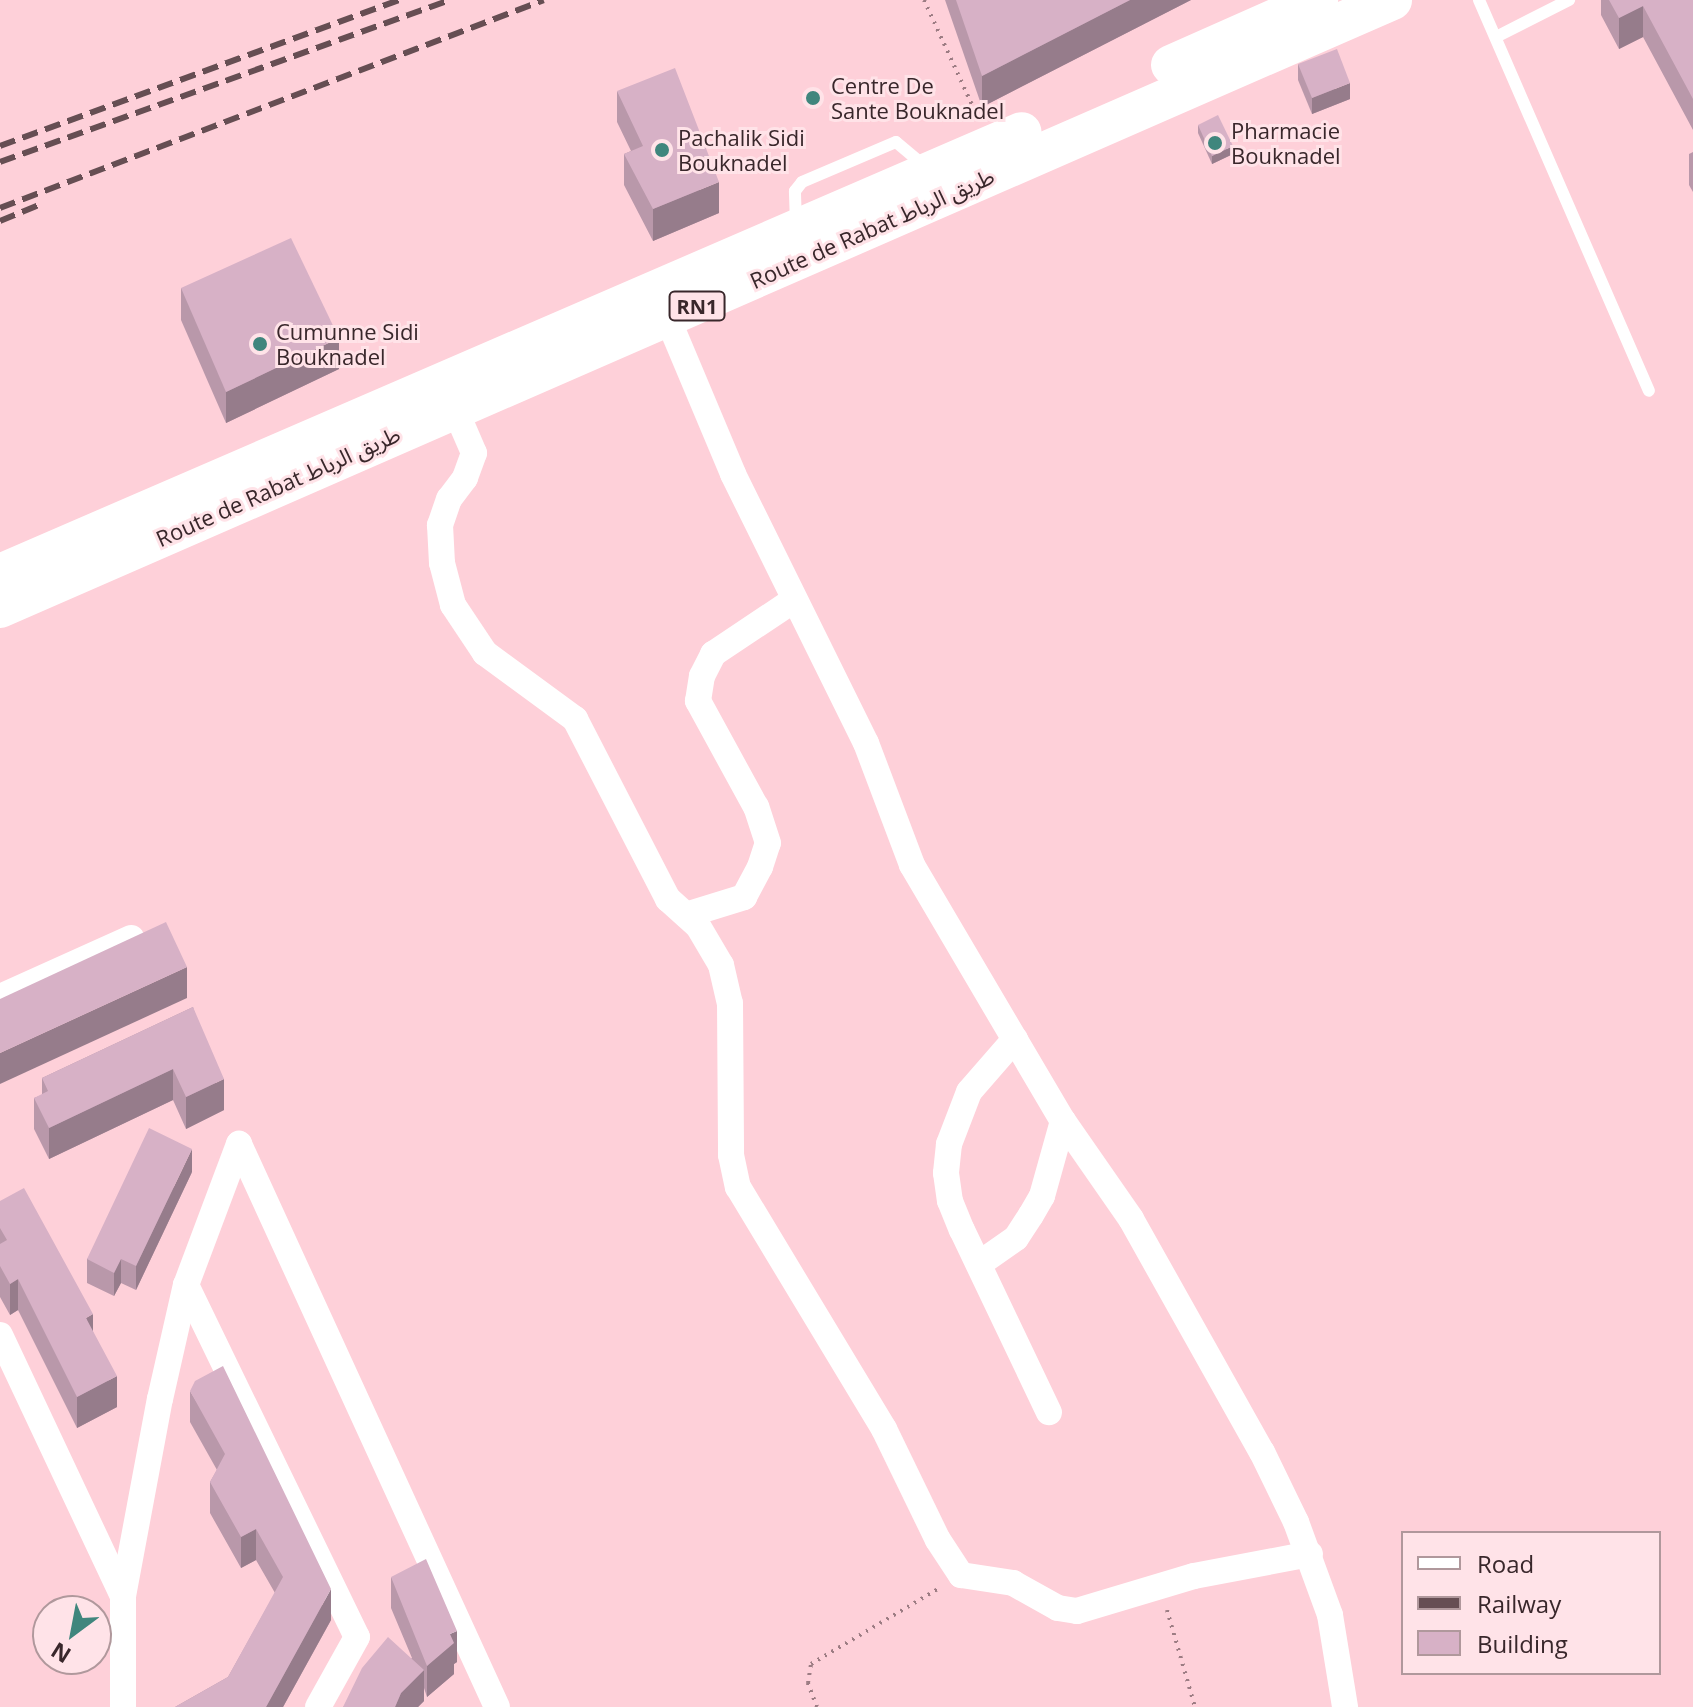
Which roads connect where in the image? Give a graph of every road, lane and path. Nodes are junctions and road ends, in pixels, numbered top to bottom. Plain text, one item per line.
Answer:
1 (924, 0) edge
2 (1318, 0) edge
3 (1392, 0) edge
4 (1479, 0) edge
5 (1569, 0) edge
6 (1496, 37) junction
7 (1224, 57) junction
8 (991, 146) junction
9 (936, 185) junction
10 (668, 319) junction
11 (499, 375) junction
12 (1649, 391) dead end
13 (455, 409) junction
14 (0, 574) edge
15 (794, 600) junction
16 (0, 608) edge
17 (686, 915) junction
18 (131, 938) edge
19 (0, 997) edge
20 (1015, 1039) junction
21 (1063, 1121) junction
22 (979, 1264) junction
23 (186, 1285) junction
24 (0, 1335) edge
25 (1049, 1412) dead end
26 (1310, 1554) junction
27 (961, 1575) junction
28 (1160, 1585) junction
29 (123, 1596) junction
30 (123, 1707) edge
31 (318, 1707) edge
32 (497, 1707) edge
33 (817, 1707) edge
34 (1195, 1707) edge
35 (1345, 1707) edge

1 - 8 path
2 - 7 main road, Route de Rabat طريق الرباط / RN1
3 - 7 main road, Route de Rabat طريق الرباط / RN1
4 - 6 lane
5 - 6 lane
6 - 12 lane
7 - 8 main road, Route de Rabat طريق الرباط / RN1
7 - 9 main road, Route de Rabat طريق الرباط / RN1
8 - 9 main road, Route de Rabat طريق الرباط / RN1
9 - 10 main road, Route de Rabat طريق الرباط / RN1
9 - 11 main road, Route de Rabat طريق الرباط / RN1
10 - 11 main road, Route de Rabat طريق الرباط / RN1
10 - 15 street
11 - 13 main road, Route de Rabat طريق الرباط / RN1
11 - 14 main road, Route de Rabat طريق الرباط / RN1
13 - 16 main road, Route de Rabat طريق الرباط / RN1
13 - 17 street
15 - 17 street
15 - 20 street
17 - 27 street
18 - 19 street
20 - 21 street
20 - 22 street
21 - 22 street
21 - 26 street
22 - 25 street
23 - 29 street
23 - 31 street
23 - 32 street
24 - 29 street
26 - 28 street
26 - 35 street
27 - 28 street
27 - 33 path
28 - 34 path
29 - 30 street

